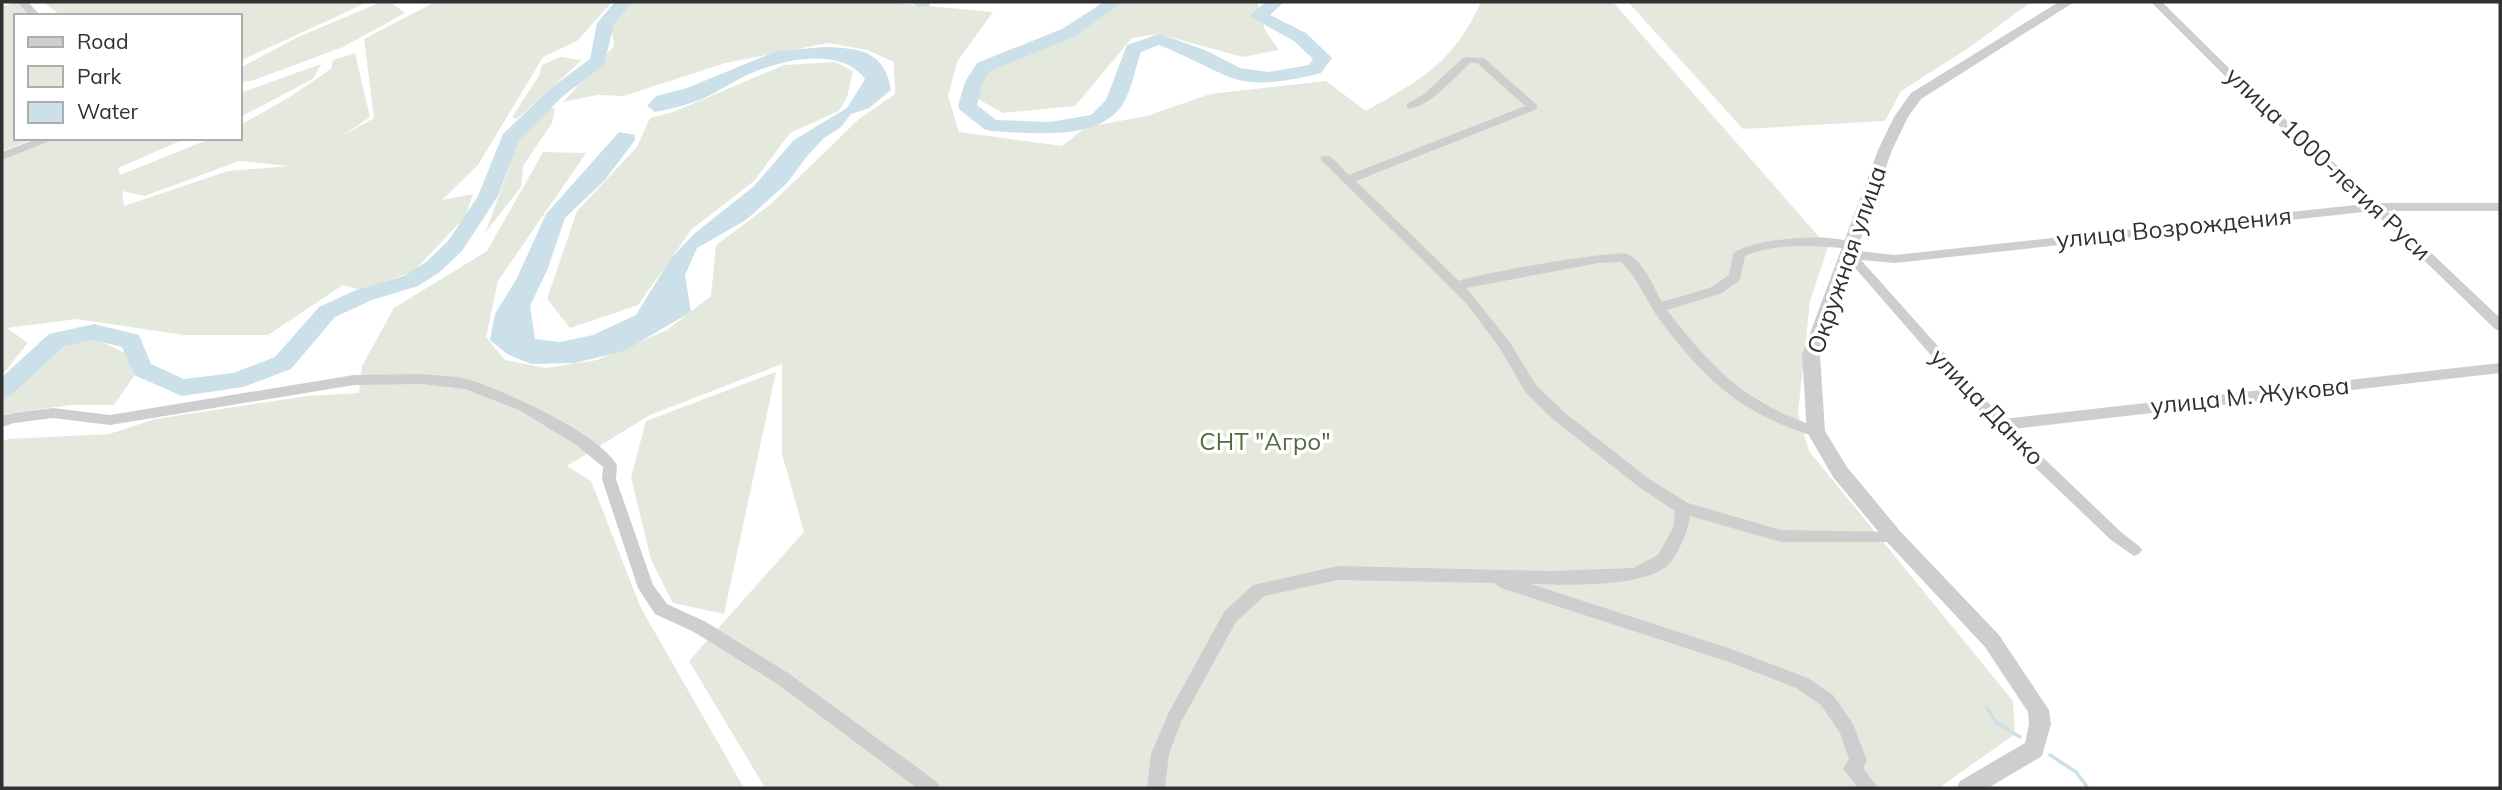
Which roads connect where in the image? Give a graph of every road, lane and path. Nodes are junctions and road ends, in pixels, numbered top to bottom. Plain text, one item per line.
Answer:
1 (2068, 2) edge
2 (2157, 2) edge
3 (1411, 106) dead end
4 (46, 140) edge
5 (2, 156) edge
6 (1325, 159) dead end
7 (1347, 180) junction
8 (2376, 207) junction
9 (2500, 207) edge
10 (1849, 250) junction
11 (1457, 287) junction
12 (1660, 308) junction
13 (2500, 326) edge
14 (2500, 368) edge
15 (2, 422) edge
16 (2000, 425) junction
17 (1816, 432) junction
18 (1683, 508) junction
19 (1893, 536) junction
20 (2134, 550) dead end
21 (1479, 575) junction
22 (931, 788) edge
23 (1156, 788) edge
24 (1869, 788) edge
25 (1968, 788) edge

1 - 10 street, Окружная улица
2 - 8 street, улица 1000-летия Руси
3 - 7 street
4 - 5 street
6 - 7 street
7 - 11 street
8 - 9 street, улица Возрождения
8 - 10 street, улица Возрождения
8 - 13 street, улица 1000-летия Руси
10 - 12 street, улица Возрождения
10 - 16 street, улица Данко
10 - 17 street, Окружная улица
11 - 12 street
11 - 18 street
12 - 17 street
14 - 16 street, улица М. Жукова
15 - 22 street
16 - 20 street, улица Данко
17 - 19 street, Окружная улица
18 - 19 street
18 - 21 street
19 - 25 street, Окружная улица
21 - 23 street
21 - 24 street

